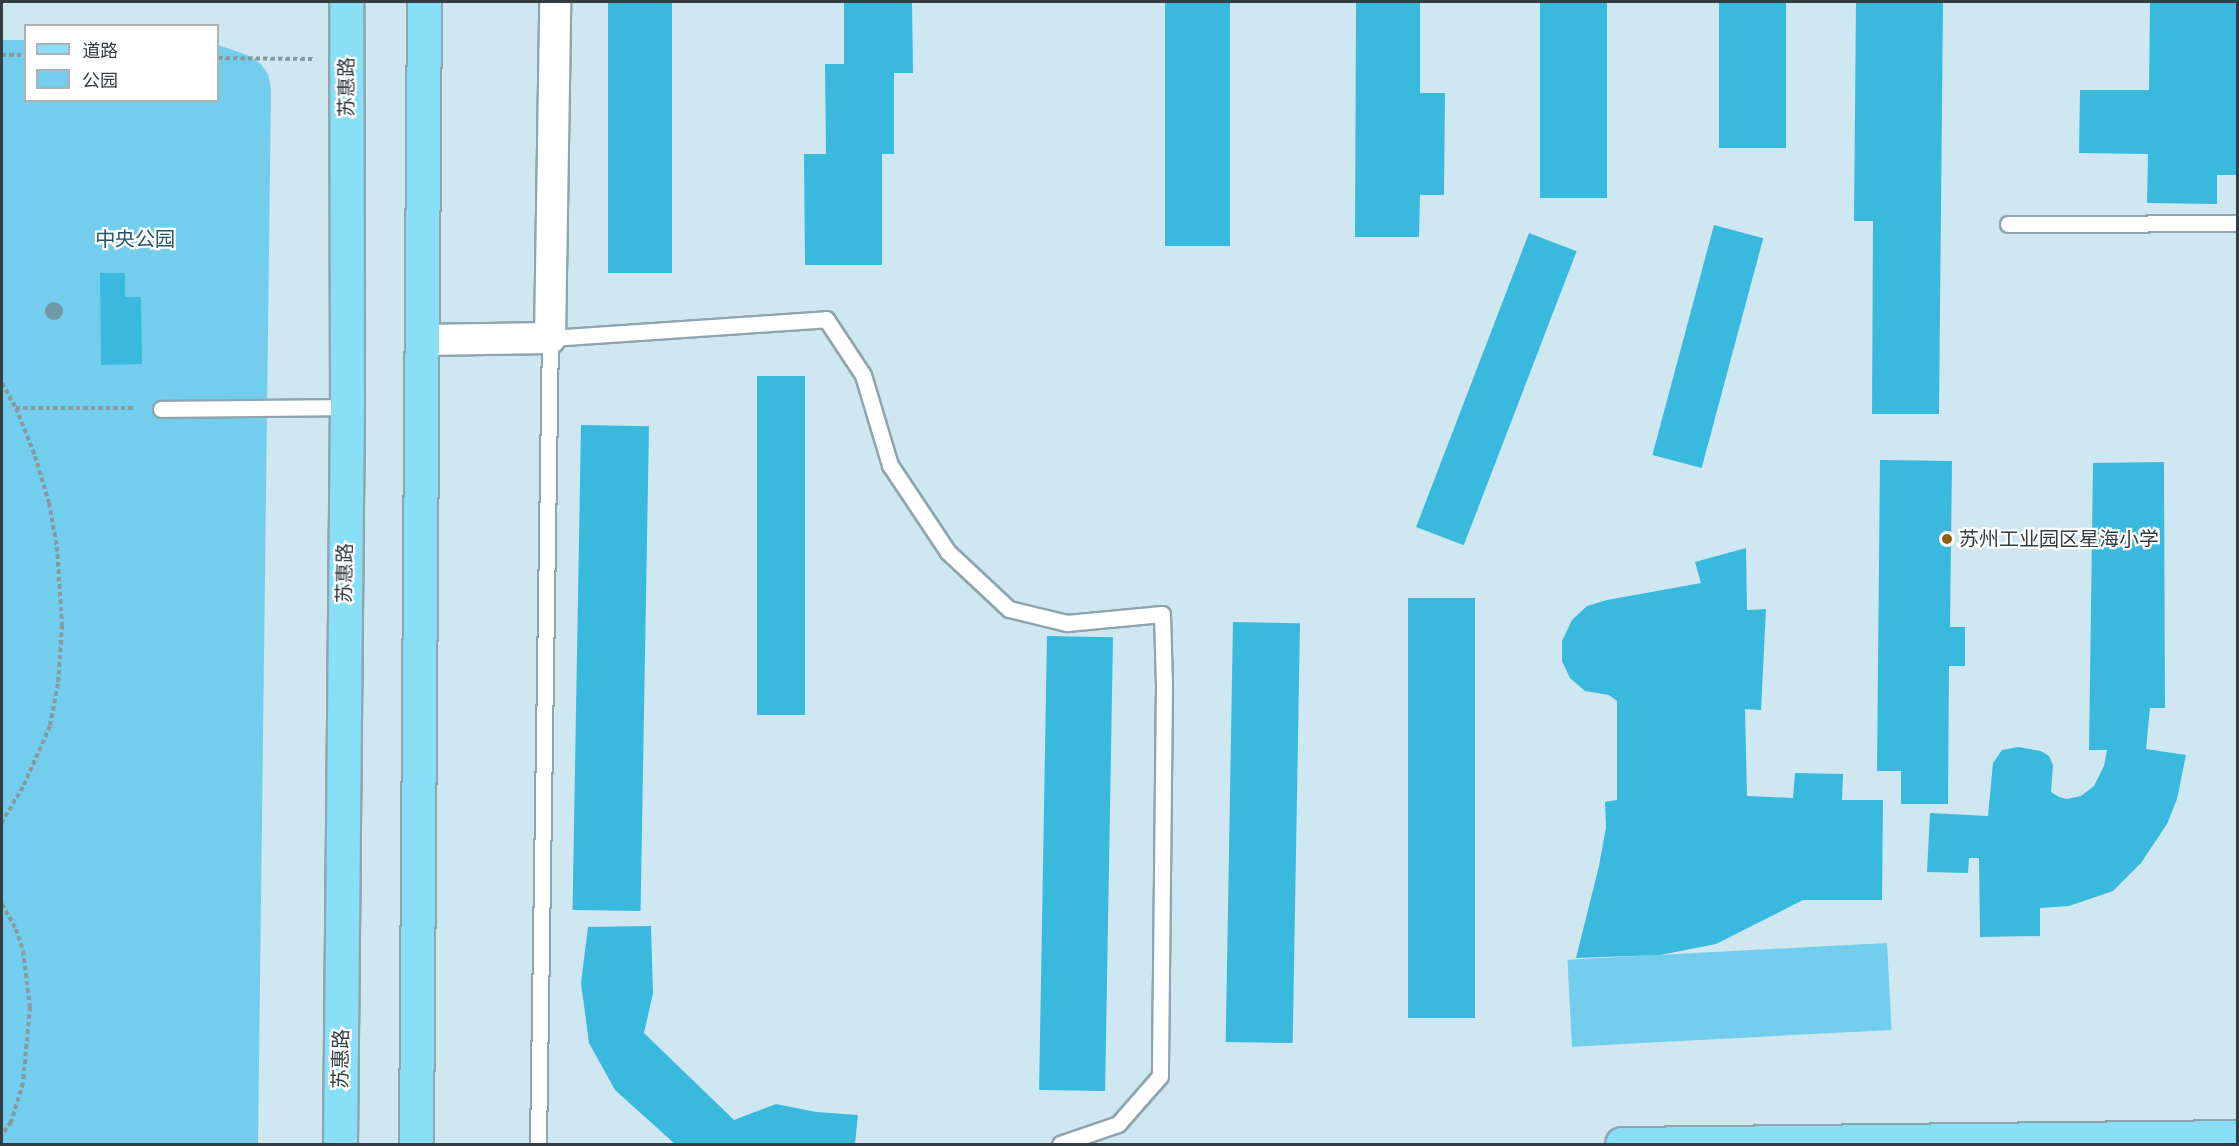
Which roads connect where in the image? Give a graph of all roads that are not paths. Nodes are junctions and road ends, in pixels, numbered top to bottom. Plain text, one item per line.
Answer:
1 (346, 2) edge
2 (424, 2) edge
3 (555, 2) edge
4 (2238, 223) edge
5 (2008, 224) dead end
6 (550, 338) junction
7 (422, 340) junction
8 (347, 407) junction
9 (161, 409) road end
10 (2238, 1137) edge
11 (340, 1144) edge
12 (416, 1144) edge
13 (538, 1144) edge
14 (1060, 1144) edge
15 (1622, 1144) edge

1 - 8 main road, 苏惠路
2 - 7 main road
3 - 6 street
4 - 5 lane
6 - 7 street
6 - 13 lane
6 - 14 lane
7 - 12 main road
8 - 9 lane
8 - 11 main road, 苏惠路
10 - 15 main road

